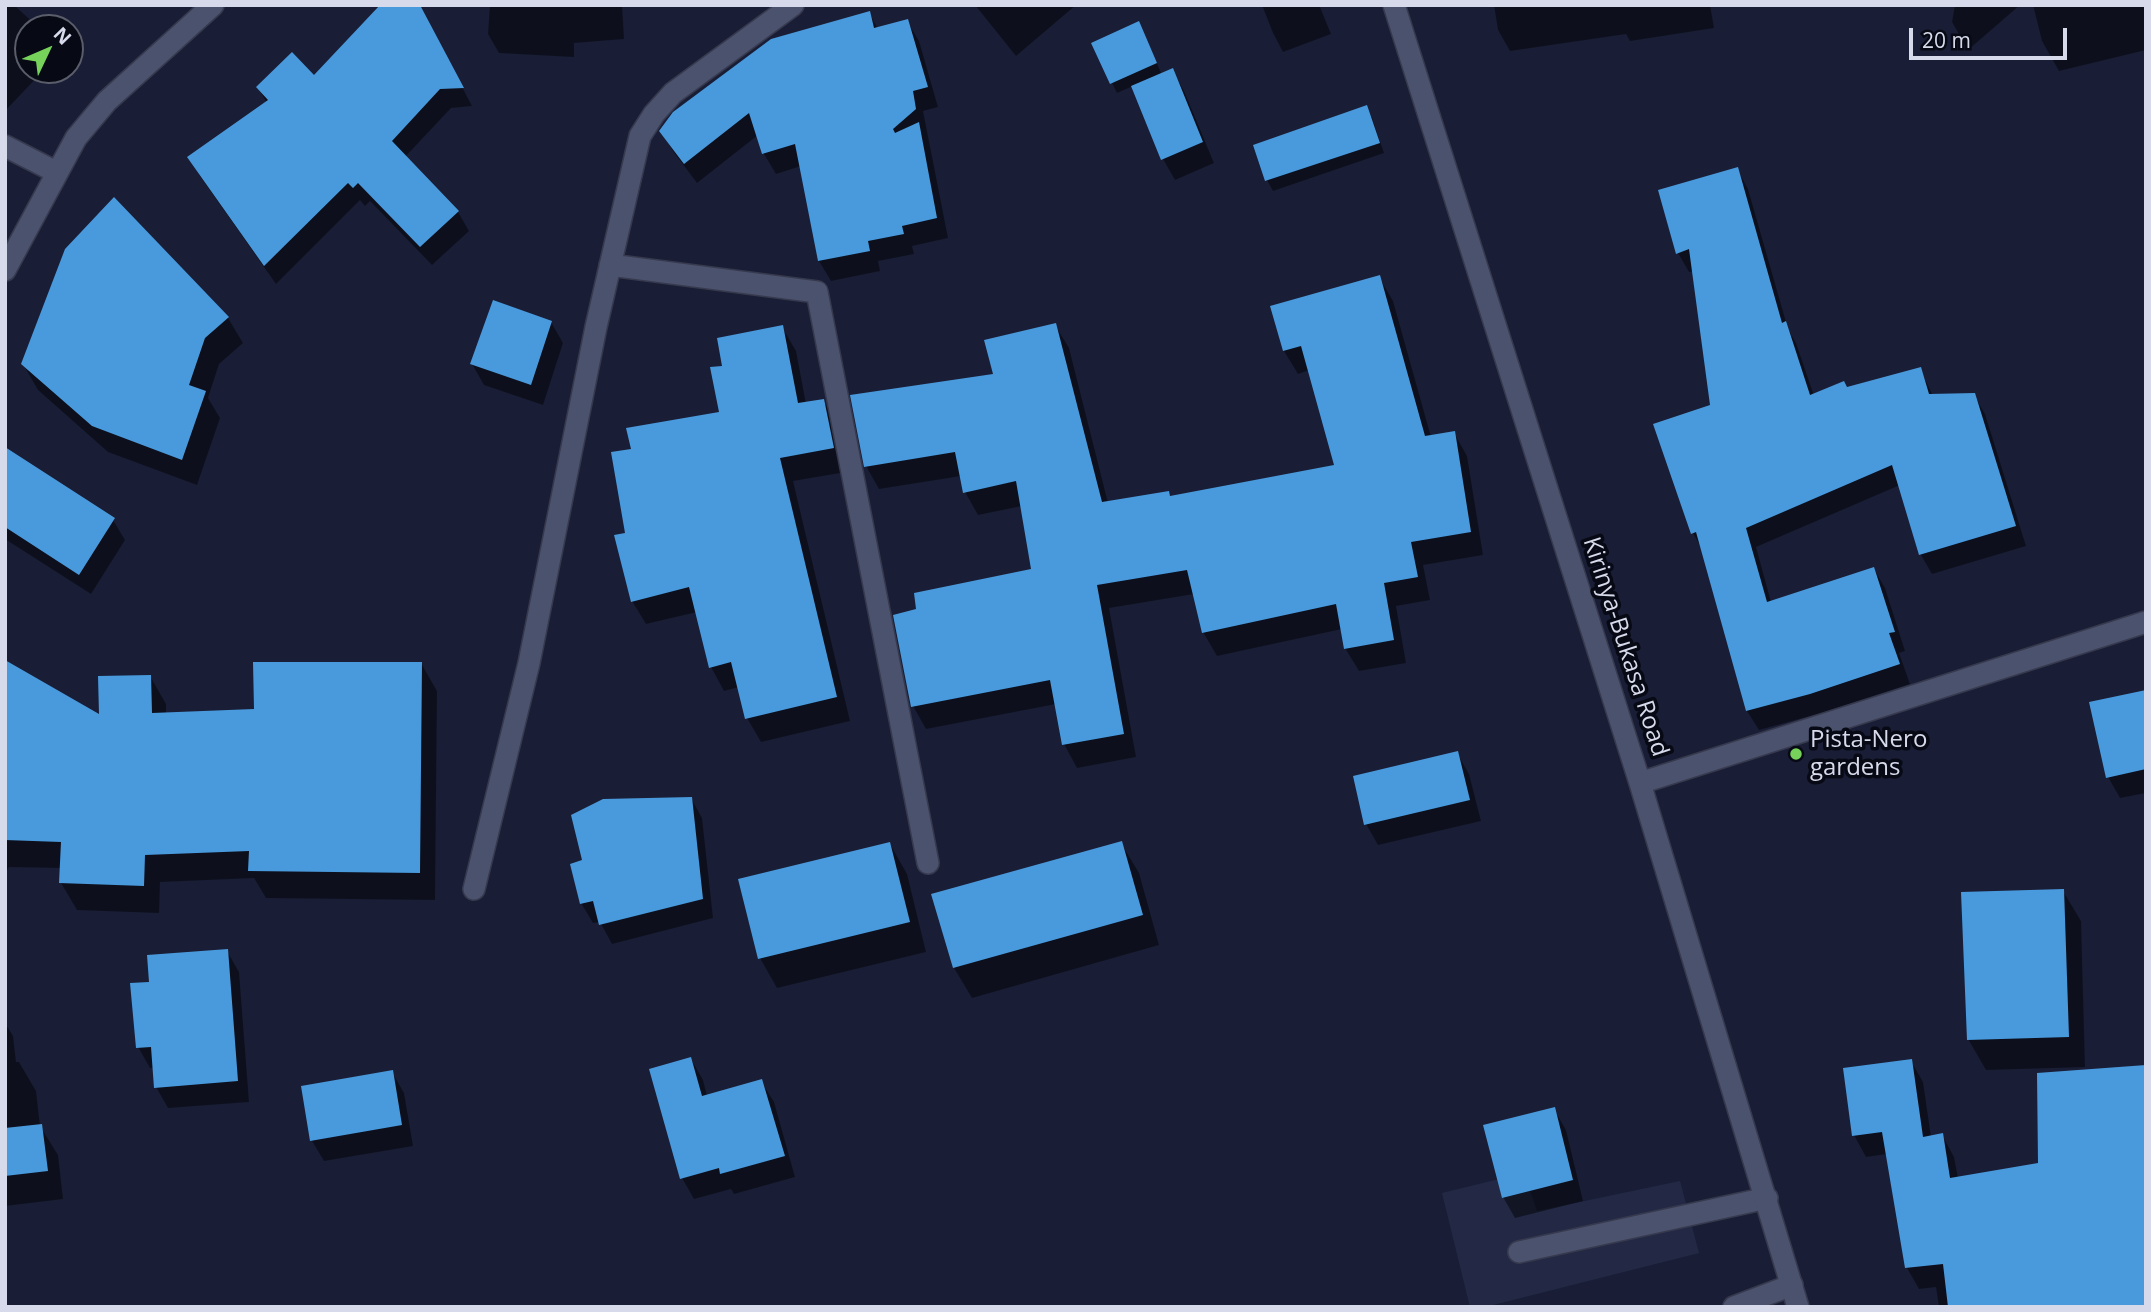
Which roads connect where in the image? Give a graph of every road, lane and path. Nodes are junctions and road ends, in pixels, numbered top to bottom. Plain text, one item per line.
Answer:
1 (213, 5) edge
2 (793, 5) edge
3 (1394, 5) edge
4 (5, 146) edge
5 (56, 172) junction
6 (610, 265) junction
7 (5, 270) edge
8 (2146, 622) edge
9 (1640, 783) junction
10 (928, 863) dead end
11 (474, 889) dead end
12 (1767, 1198) junction
13 (1519, 1252) dead end
14 (1792, 1284) junction
15 (1734, 1307) edge
16 (1798, 1307) edge

1 - 5 street
2 - 6 street
3 - 9 street, Kirinya-Bukasa Road
4 - 5 street
5 - 7 street
6 - 10 street
6 - 11 street
8 - 9 street
9 - 12 street, Kirinya-Bukasa Road
12 - 13 street
12 - 14 street, Kirinya-Bukasa Road
14 - 15 street
14 - 16 street, Kirinya-Bukasa Road

